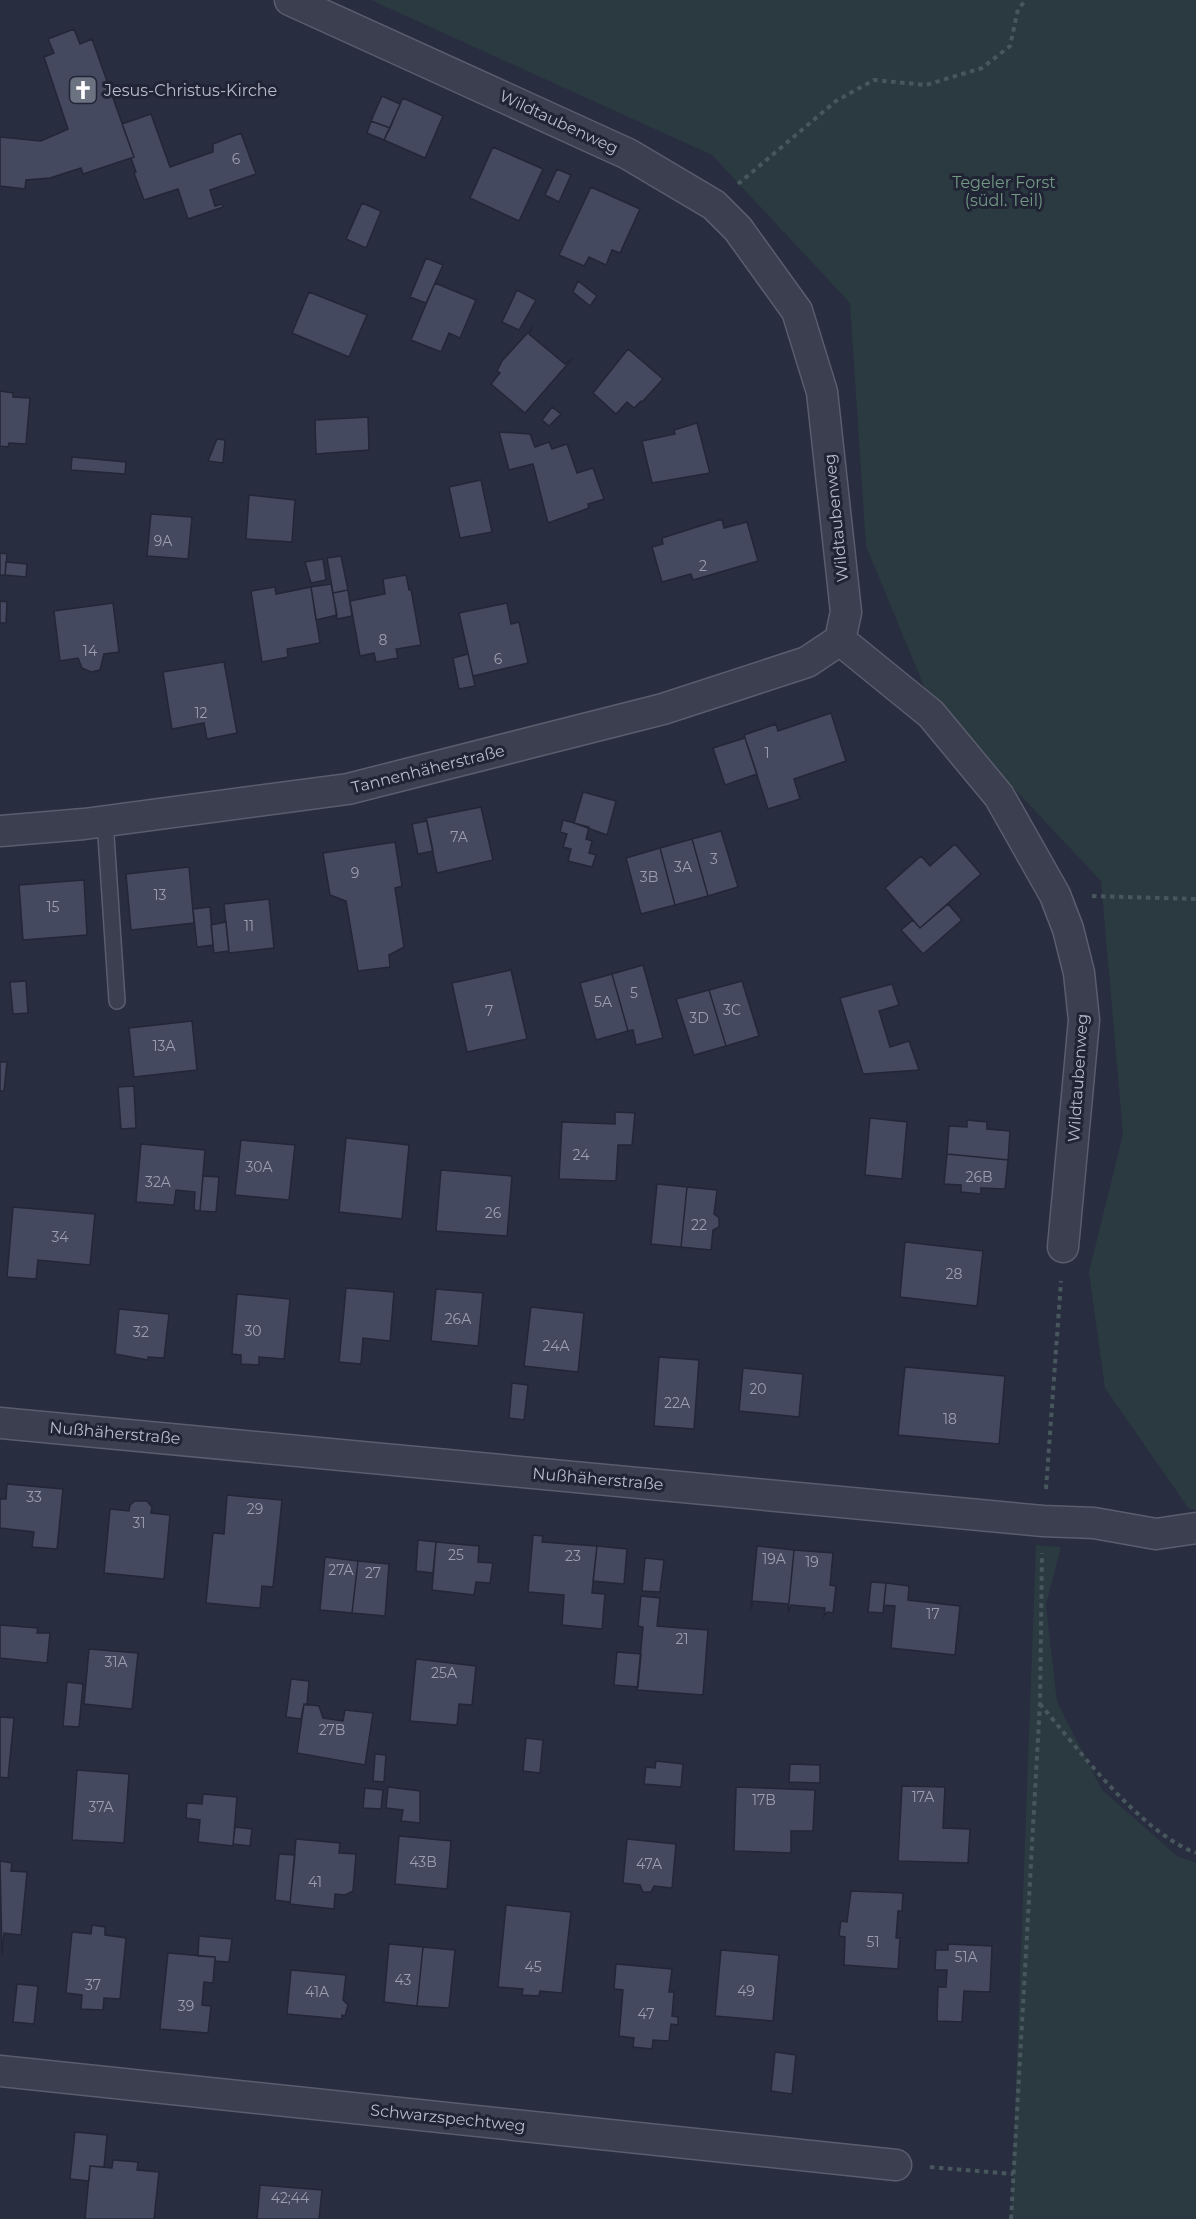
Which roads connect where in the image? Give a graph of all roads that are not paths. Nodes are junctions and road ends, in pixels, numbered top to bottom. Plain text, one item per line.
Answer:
1 (290, 0) edge
2 (840, 640) junction
3 (105, 821) junction
4 (0, 831) edge
5 (117, 1001) dead end
6 (1063, 1247) road end
7 (0, 1423) edge
8 (1196, 1528) edge
9 (0, 2071) edge
10 (896, 2164) road end

1 - 2 street, Wildtaubenweg
2 - 3 street, Tannenhäherstraße
2 - 6 street, Wildtaubenweg
3 - 4 street, Tannenhäherstraße
3 - 5 lane
7 - 8 street, Nußhäherstraße
9 - 10 street, Schwarzspechtweg

